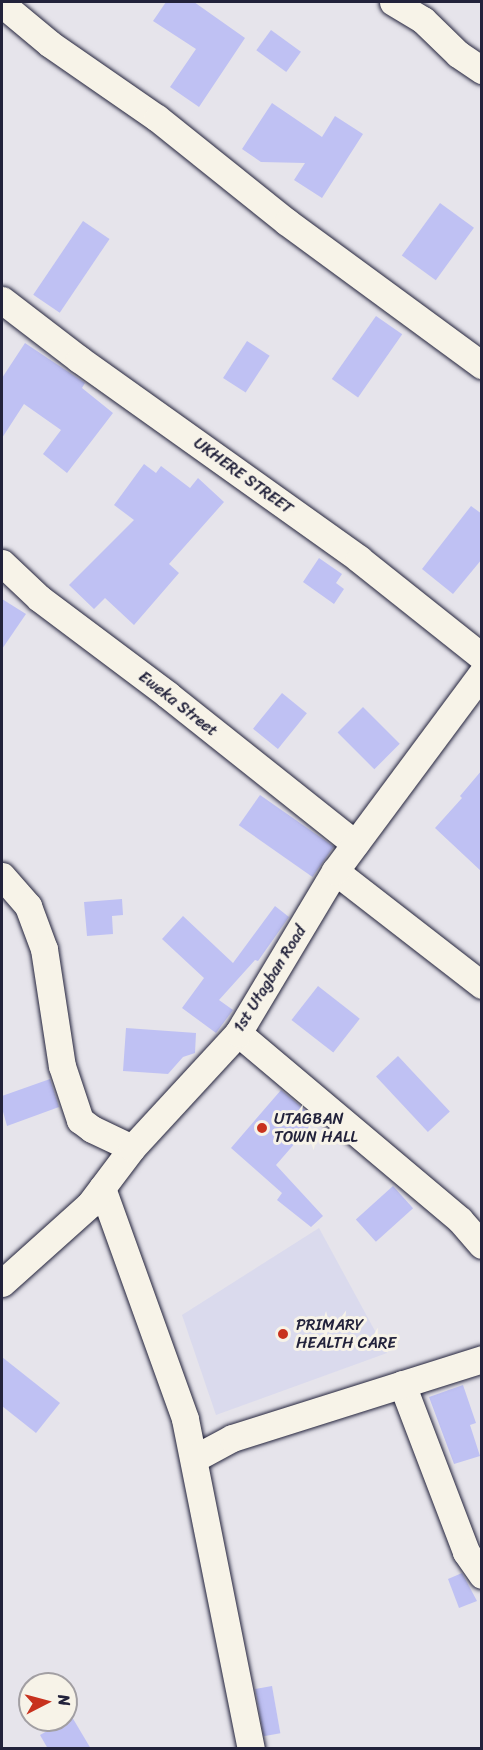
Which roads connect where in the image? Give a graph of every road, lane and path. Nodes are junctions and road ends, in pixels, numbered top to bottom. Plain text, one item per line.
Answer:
1 (393, 2) edge
2 (2, 4) edge
3 (482, 70) edge
4 (2, 300) edge
5 (482, 365) edge
6 (2, 563) edge
7 (482, 657) edge
8 (478, 685) edge
9 (355, 844) junction
10 (335, 871) junction
11 (2, 876) edge
12 (482, 985) edge
13 (238, 1033) junction
14 (132, 1148) junction
15 (102, 1188) junction
16 (482, 1245) edge
17 (2, 1284) edge
18 (482, 1359) edge
19 (402, 1384) junction
20 (185, 1419) junction
21 (232, 1438) junction
22 (195, 1458) junction
23 (482, 1575) edge
24 (251, 1749) edge

1 - 3 street
2 - 5 street
4 - 7 street, UKHERE STREET
6 - 9 street, Eweka Street
8 - 9 street, 1st Utagban Road
9 - 10 street, 1st Utagban Road
10 - 12 street
10 - 13 street, 1st Utagban Road
11 - 14 street
13 - 14 street, 1st Utagban Road
13 - 16 street
14 - 15 street, 1st Utagban Road
15 - 17 street, 1st Utagban Road
15 - 20 street
18 - 19 street
19 - 21 street
19 - 23 street
20 - 21 street
20 - 22 street
21 - 22 street
22 - 24 street

